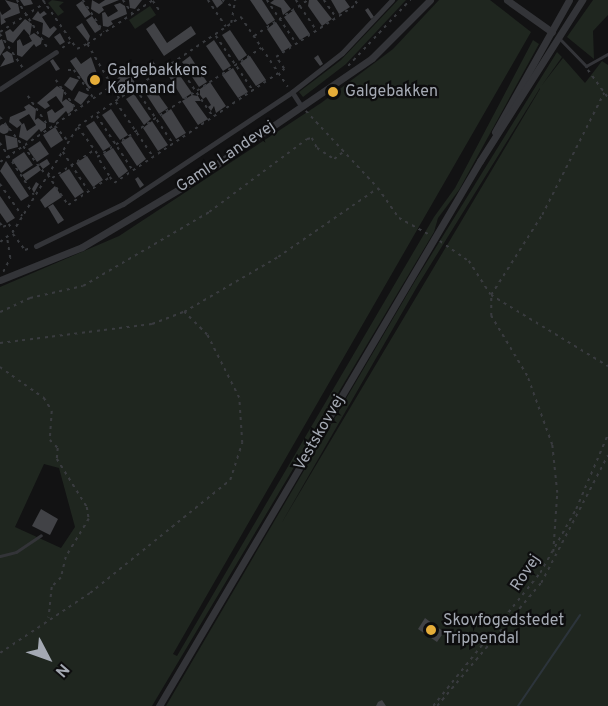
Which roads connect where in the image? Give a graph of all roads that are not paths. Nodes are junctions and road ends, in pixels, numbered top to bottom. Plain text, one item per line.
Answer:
1 (392, 0) edge
2 (430, 0) edge
3 (507, 0) edge
4 (569, 0) edge
5 (582, 0) edge
6 (517, 3) edge
7 (551, 31) junction
8 (559, 38) junction
9 (54, 53) road end
10 (608, 54) edge
11 (0, 88) edge
12 (292, 92) junction
13 (302, 106) junction
14 (480, 161) junction
15 (36, 246) road end
16 (3, 279) edge
17 (41, 535) dead end
18 (0, 556) edge
19 (159, 706) edge

1 - 12 street
2 - 13 street, Gamle Landevej
3 - 6 street
4 - 7 street, Vestskovvej
5 - 8 street, Vestskovvej
6 - 7 street
7 - 8 street
7 - 14 street, Vestskovvej
8 - 10 lane
8 - 14 street, Vestskovvej
9 - 11 street
12 - 13 street
12 - 15 street
13 - 16 street, Gamle Landevej
14 - 19 street, Vestskovvej
17 - 18 lane

